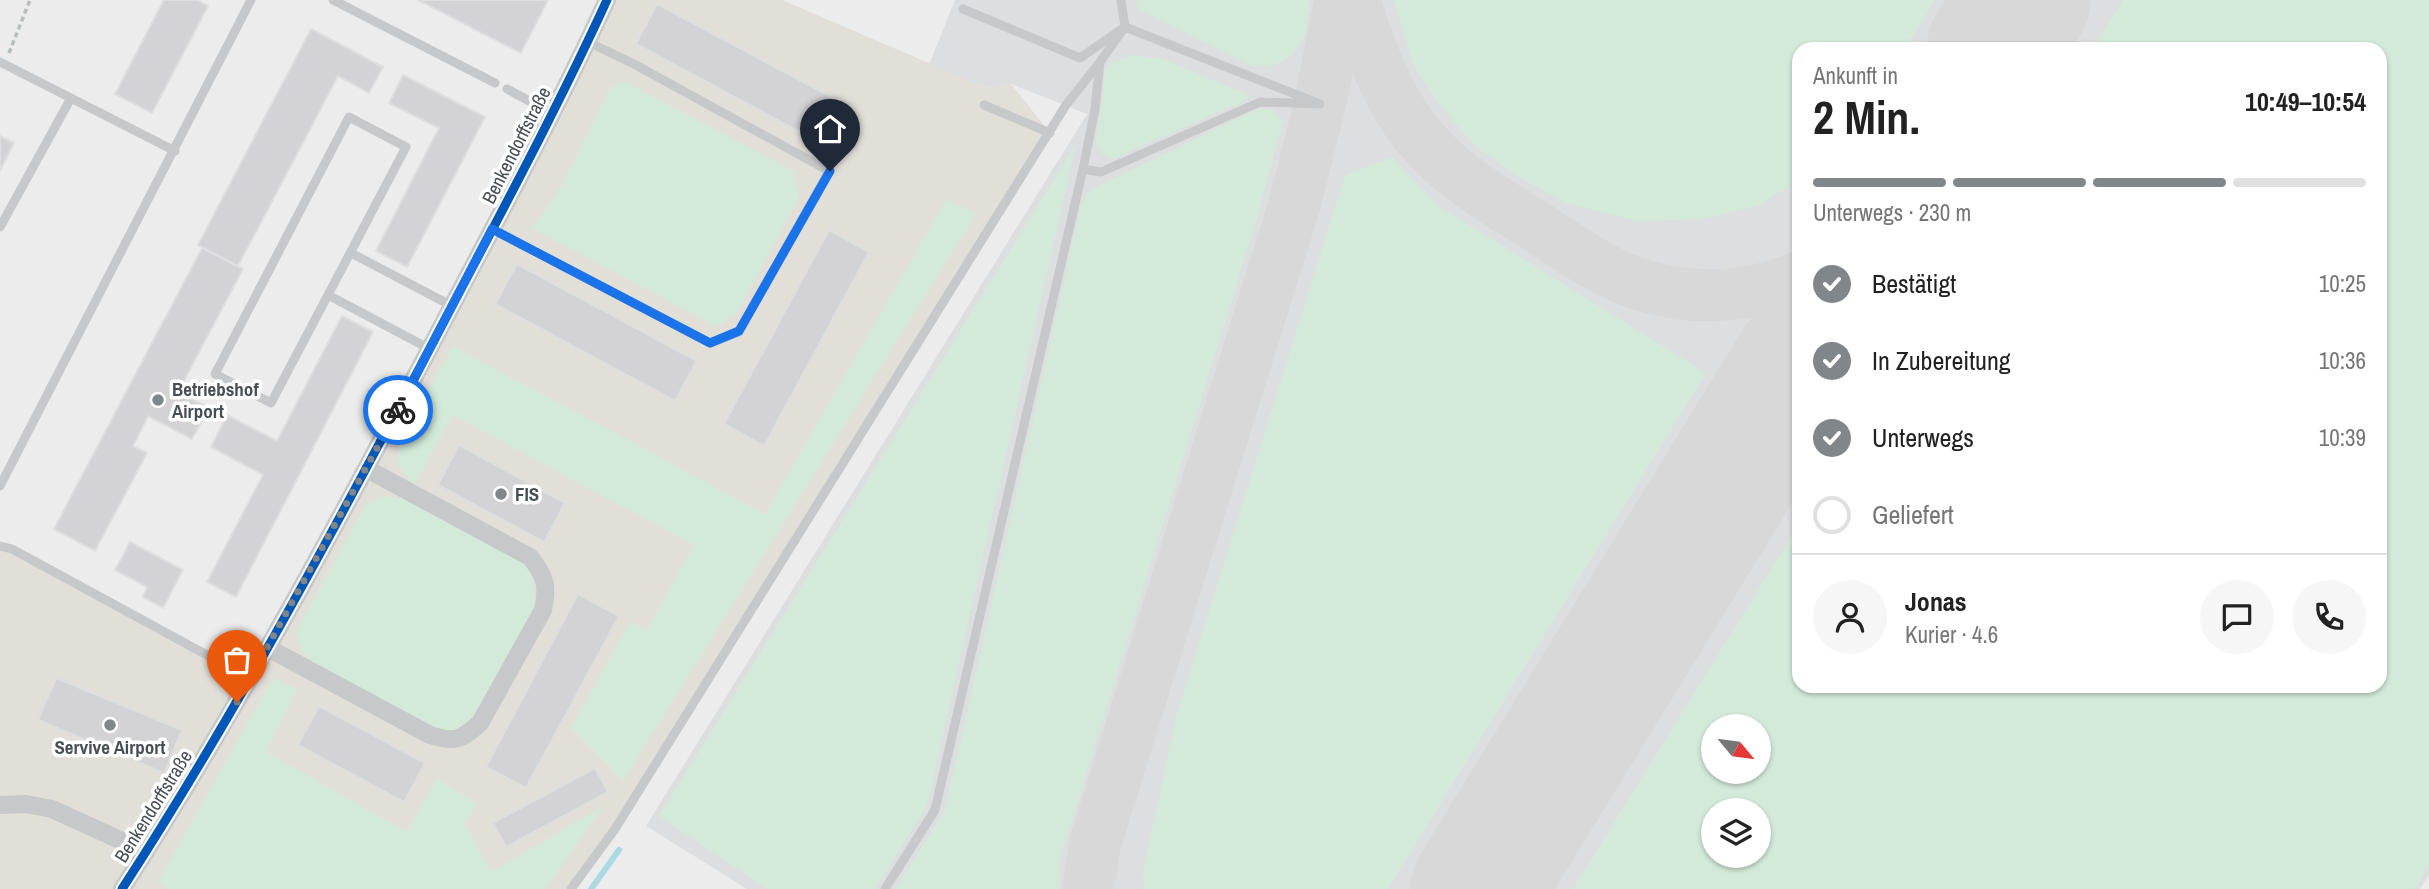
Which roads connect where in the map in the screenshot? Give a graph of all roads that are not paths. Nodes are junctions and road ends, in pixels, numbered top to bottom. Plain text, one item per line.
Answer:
1 (251, 0) edge
2 (333, 0) edge
3 (607, 0) edge
4 (1121, 0) edge
5 (963, 9) dead end
6 (1125, 27) junction
7 (588, 42) junction
8 (1100, 62) junction
9 (1, 63) edge
10 (495, 83) dead end
11 (507, 89) dead end
12 (71, 98) junction
13 (984, 105) dead end
14 (552, 113) junction
15 (1050, 132) junction
16 (175, 151) junction
17 (1083, 169) junction
18 (0, 227) edge
19 (492, 229) junction
20 (351, 253) junction
21 (328, 295) junction
22 (452, 306) junction
23 (430, 348) junction
24 (367, 470) junction
25 (0, 486) edge
26 (0, 546) edge
27 (268, 648) junction
28 (251, 679) junction
29 (0, 804) edge
30 (146, 852) junction
31 (121, 889) edge
32 (571, 889) edge
33 (885, 889) edge

1 - 16 lane
2 - 10 lane
3 - 7 street, Benkendorffstraße
4 - 6 lane
5 - 6 lane
6 - 8 lane
6 - 17 lane
7 - 14 street, Benkendorffstraße
7 - 19 lane
8 - 15 lane
8 - 17 lane
9 - 12 lane
11 - 14 lane
12 - 16 lane
12 - 18 lane
13 - 15 lane
14 - 19 street, Benkendorffstraße
15 - 32 lane
16 - 25 lane
17 - 33 lane
19 - 22 street, Benkendorffstraße
20 - 21 lane
20 - 21 lane
20 - 22 lane
21 - 23 lane
22 - 23 street, Benkendorffstraße
23 - 24 street, Benkendorffstraße
24 - 27 street, Benkendorffstraße
24 - 27 street
26 - 28 lane
27 - 28 street, Benkendorffstraße
28 - 30 street, Benkendorffstraße
29 - 30 street, Benkendorffstraße
30 - 31 street, Benkendorffstraße

